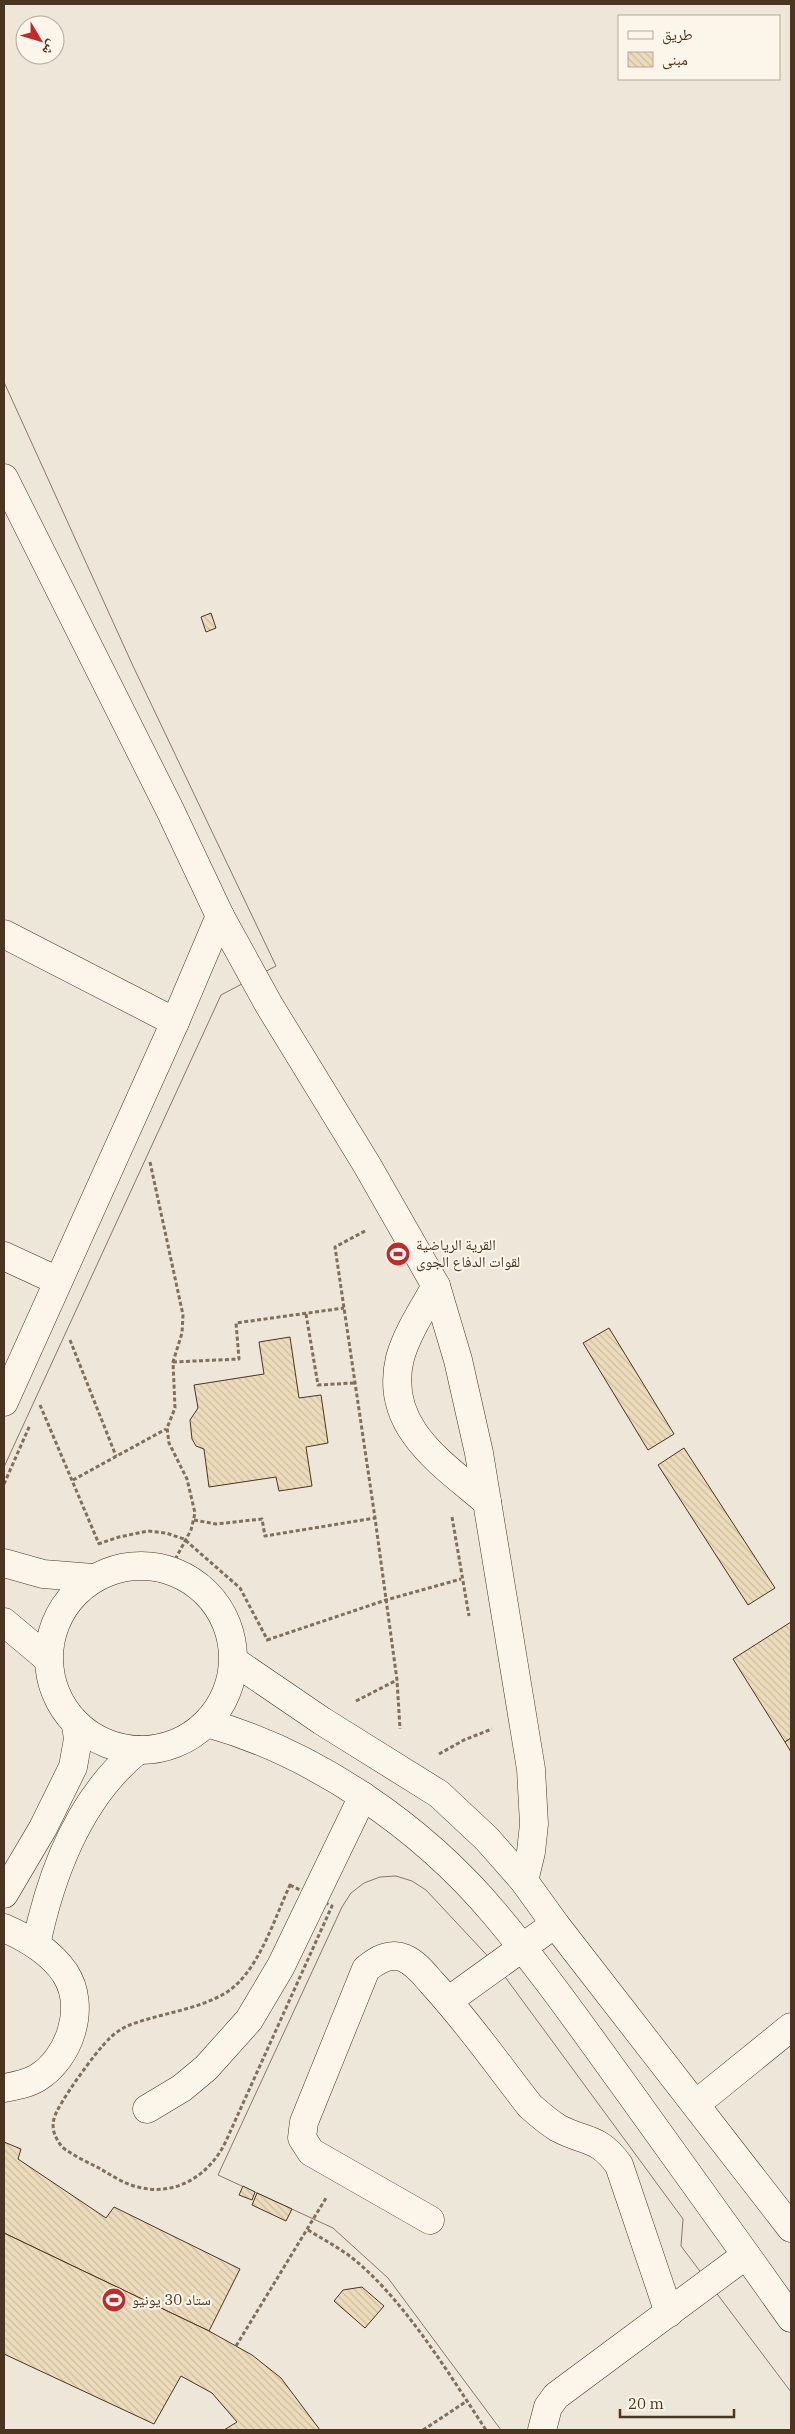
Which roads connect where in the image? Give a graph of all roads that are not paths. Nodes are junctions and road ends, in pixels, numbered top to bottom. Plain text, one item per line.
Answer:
1 (4, 478) edge
2 (220, 916) junction
3 (4, 934) edge
4 (175, 1022) junction
5 (4, 1256) edge
6 (58, 1281) junction
7 (436, 1286) junction
8 (4, 1402) edge
9 (487, 1502) junction
10 (4, 1563) edge
11 (102, 1574) junction
12 (4, 1622) edge
13 (234, 1656) junction
14 (48, 1659) junction
15 (206, 1723) junction
16 (76, 1725) junction
17 (138, 1750) junction
18 (363, 1796) junction
19 (524, 1881) junction
20 (4, 1894) edge
21 (555, 1924) junction
22 (4, 1928) edge
23 (36, 1945) junction
24 (522, 1948) junction
25 (448, 2001) junction
26 (791, 2027) edge
27 (4, 2088) edge
28 (696, 2104) junction
29 (147, 2109) dead end
30 (430, 2220) dead end
31 (791, 2228) edge
32 (746, 2255) junction
33 (669, 2313) junction
34 (791, 2318) edge
35 (542, 2430) edge

1 - 2 lane
2 - 4 lane
2 - 7 lane
3 - 4 lane
4 - 6 lane
5 - 6 lane
6 - 8 lane
7 - 9 lane
7 - 9 lane
9 - 19 lane
10 - 11 lane
11 - 13 lane
11 - 14 lane
12 - 14 lane
13 - 15 lane
13 - 19 lane
14 - 16 lane
15 - 17 lane
15 - 18 lane
16 - 17 lane
16 - 20 lane
17 - 23 lane
18 - 24 lane
18 - 29 lane
19 - 21 lane
21 - 24 lane
21 - 28 lane
22 - 23 lane
23 - 27 lane
24 - 25 lane
24 - 32 lane
25 - 30 lane
25 - 33 lane
26 - 28 lane
28 - 31 lane
32 - 33 lane
32 - 34 lane
33 - 35 lane

